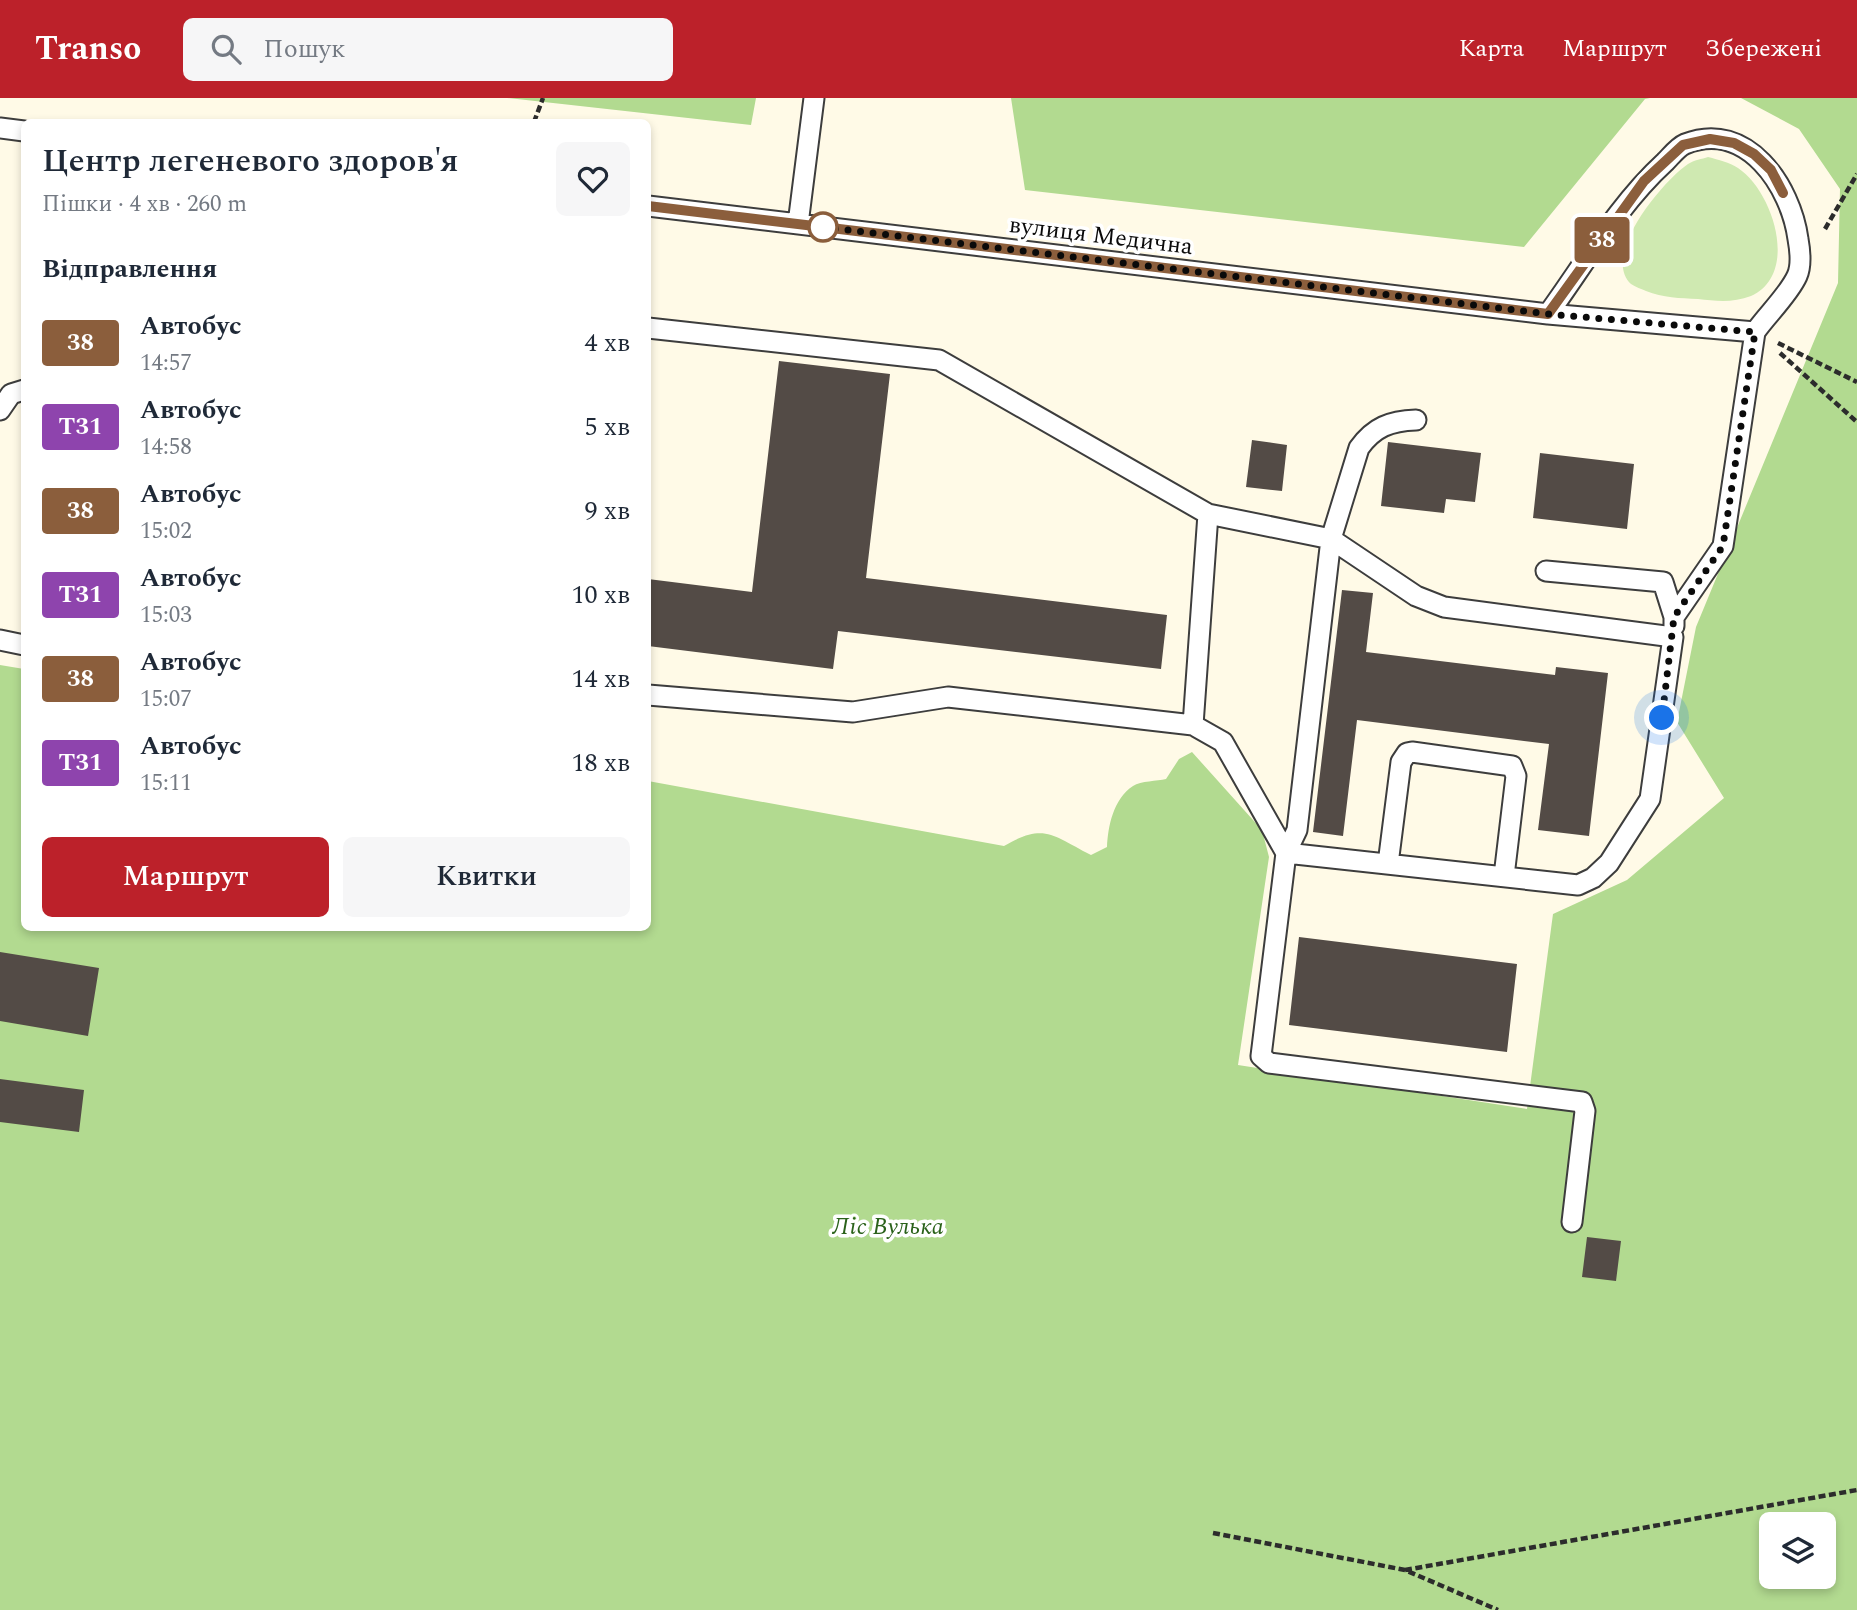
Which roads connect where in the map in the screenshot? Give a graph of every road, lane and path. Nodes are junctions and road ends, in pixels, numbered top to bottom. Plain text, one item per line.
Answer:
1 (543, 98) edge
2 (814, 98) edge
3 (535, 119) edge
4 (0, 128) edge
5 (21, 131) edge
6 (1857, 174) edge
7 (651, 206) edge
8 (798, 224) junction
9 (1824, 230) dead end
10 (1548, 314) junction
11 (651, 328) edge
12 (1755, 332) junction
13 (1857, 382) edge
14 (21, 391) edge
15 (0, 410) edge
16 (1416, 420) dead end
17 (1857, 422) edge
18 (1208, 514) junction
19 (1331, 539) junction
20 (1546, 571) dead end
21 (1674, 617) junction
22 (1673, 637) junction
23 (0, 640) edge
24 (21, 644) edge
25 (651, 695) edge
26 (1194, 725) junction
27 (1286, 853) junction
28 (1388, 864) junction
29 (1504, 876) junction
30 (1572, 1222) dead end
31 (1857, 1490) edge
32 (1213, 1533) dead end
33 (1405, 1570) junction
34 (1498, 1610) edge

1 - 3 path
2 - 8 lane
4 - 5 lane
6 - 9 path
7 - 8 lane, вулиця Медична
8 - 10 lane, вулиця Медична
10 - 12 lane, вулиця Медична
10 - 12 lane
11 - 18 lane
12 - 13 path
12 - 17 path
12 - 21 lane
14 - 15 lane
16 - 19 lane
18 - 19 lane
18 - 26 lane
19 - 22 lane
19 - 27 lane
20 - 21 lane
21 - 22 lane
22 - 29 lane
23 - 24 lane
25 - 26 lane
26 - 27 lane
27 - 28 lane
27 - 30 lane
28 - 29 lane
28 - 29 lane
31 - 33 path
32 - 33 path
33 - 34 path

